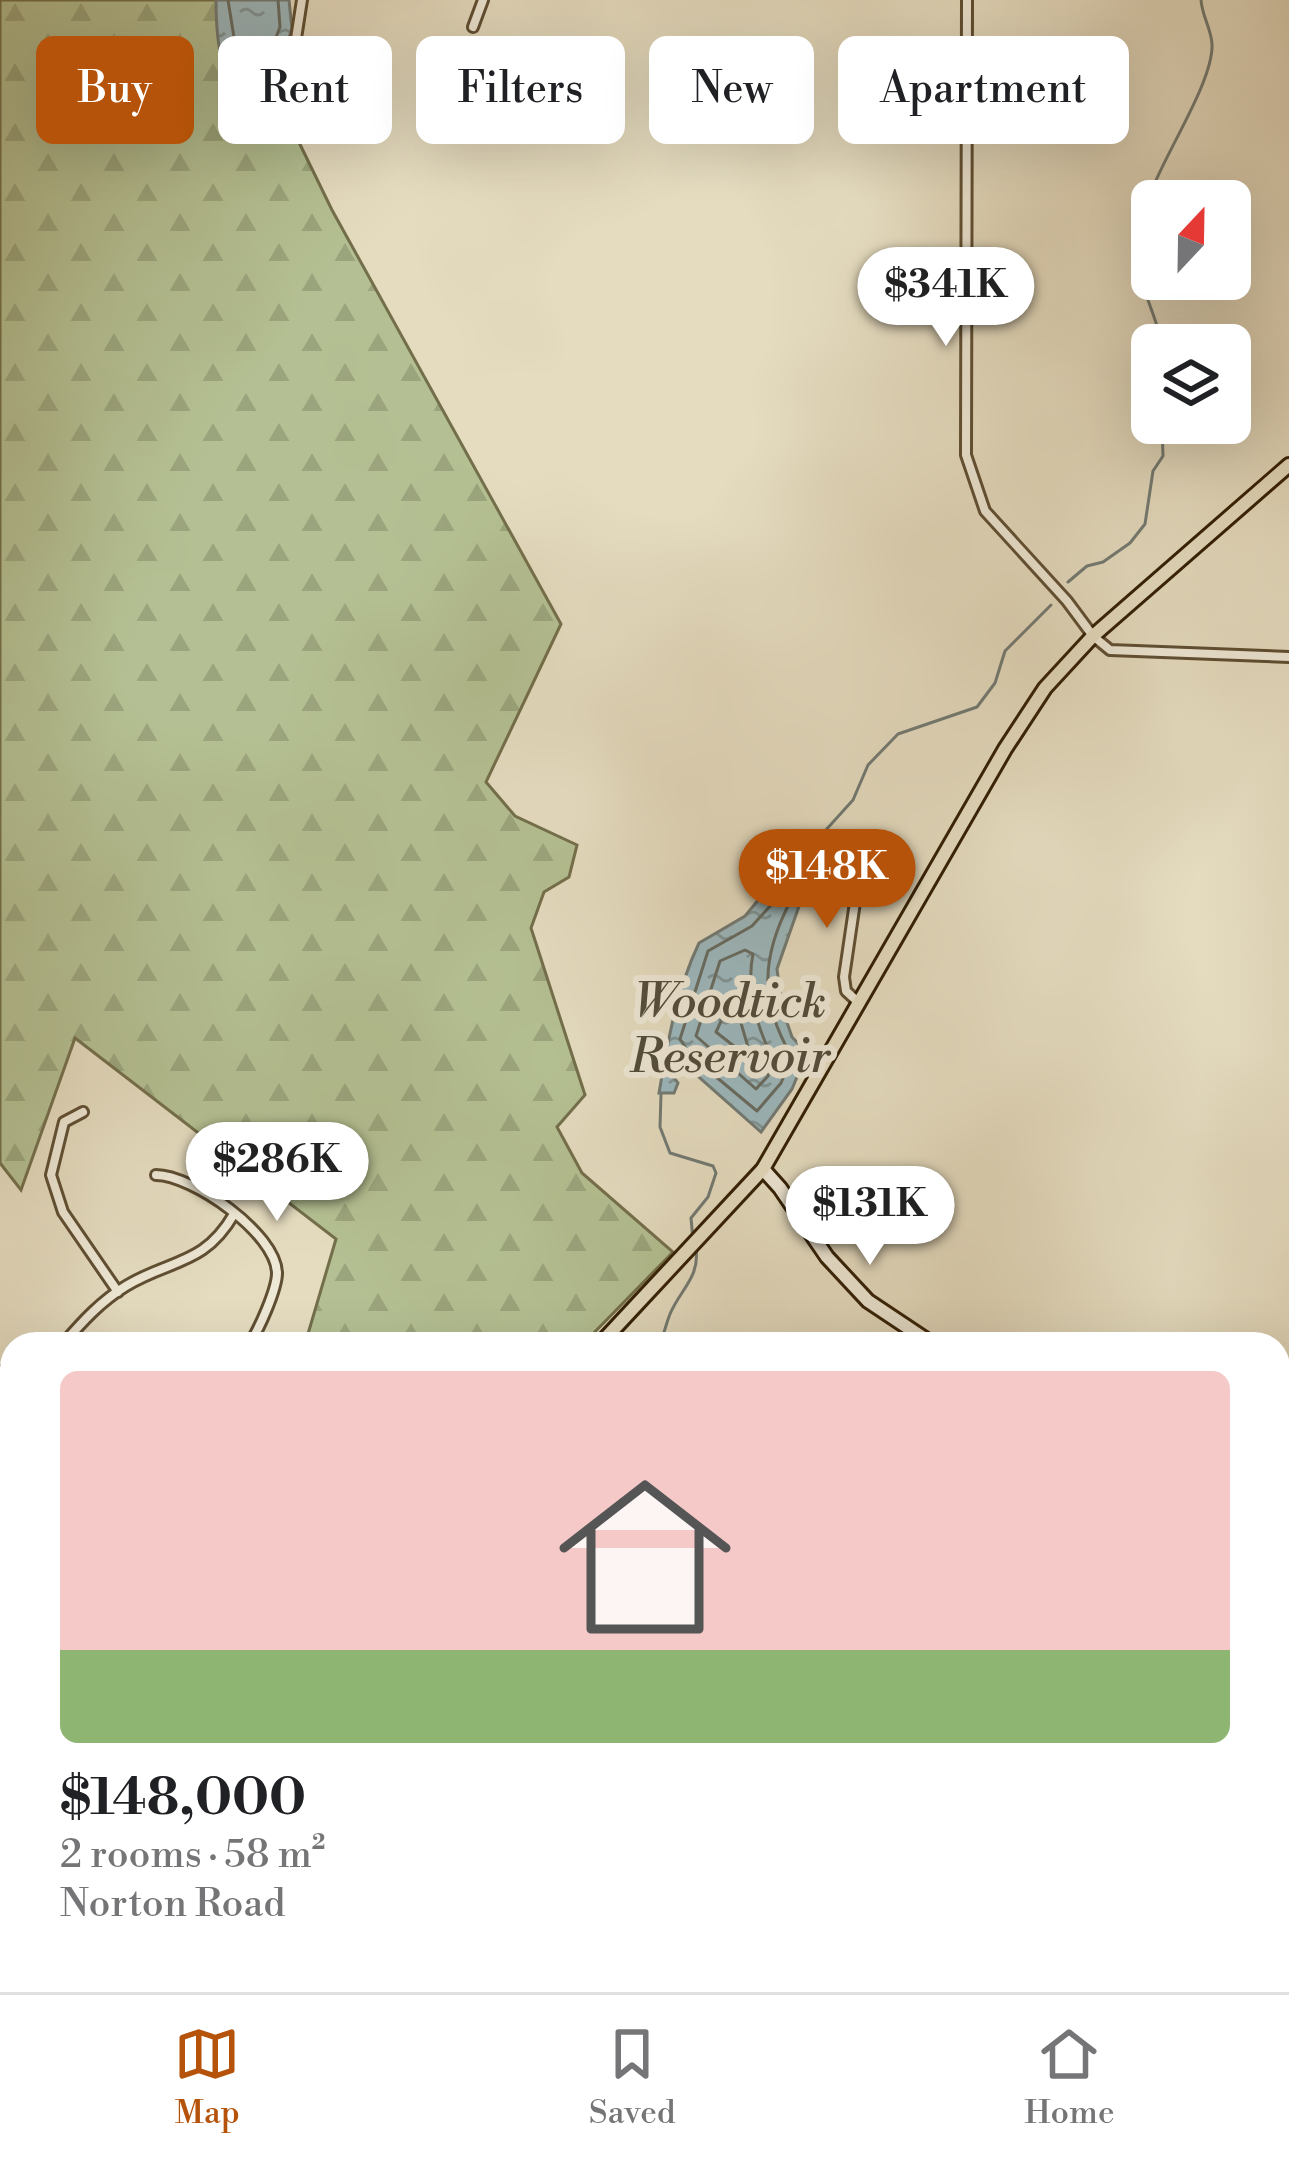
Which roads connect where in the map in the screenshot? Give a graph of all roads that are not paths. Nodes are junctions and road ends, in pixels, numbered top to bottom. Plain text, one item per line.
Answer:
1 (302, 0) edge
2 (483, 0) edge
3 (967, 0) edge
4 (473, 27) dead end
5 (296, 36) edge
6 (1289, 464) edge
7 (1093, 636) junction
8 (1289, 657) edge
9 (871, 846) dead end
10 (859, 1003) junction
11 (83, 1112) dead end
12 (763, 1169) junction
13 (156, 1175) dead end
14 (234, 1213) junction
15 (118, 1292) junction
16 (74, 1332) edge
17 (257, 1332) edge
18 (611, 1332) edge
19 (914, 1332) edge

1 - 5 street
2 - 4 street
3 - 7 street
6 - 7 main road
7 - 8 street
7 - 10 main road
9 - 10 street
10 - 12 main road
11 - 15 street
12 - 18 main road
12 - 19 street
13 - 14 street
14 - 15 street
14 - 17 street
15 - 16 street

